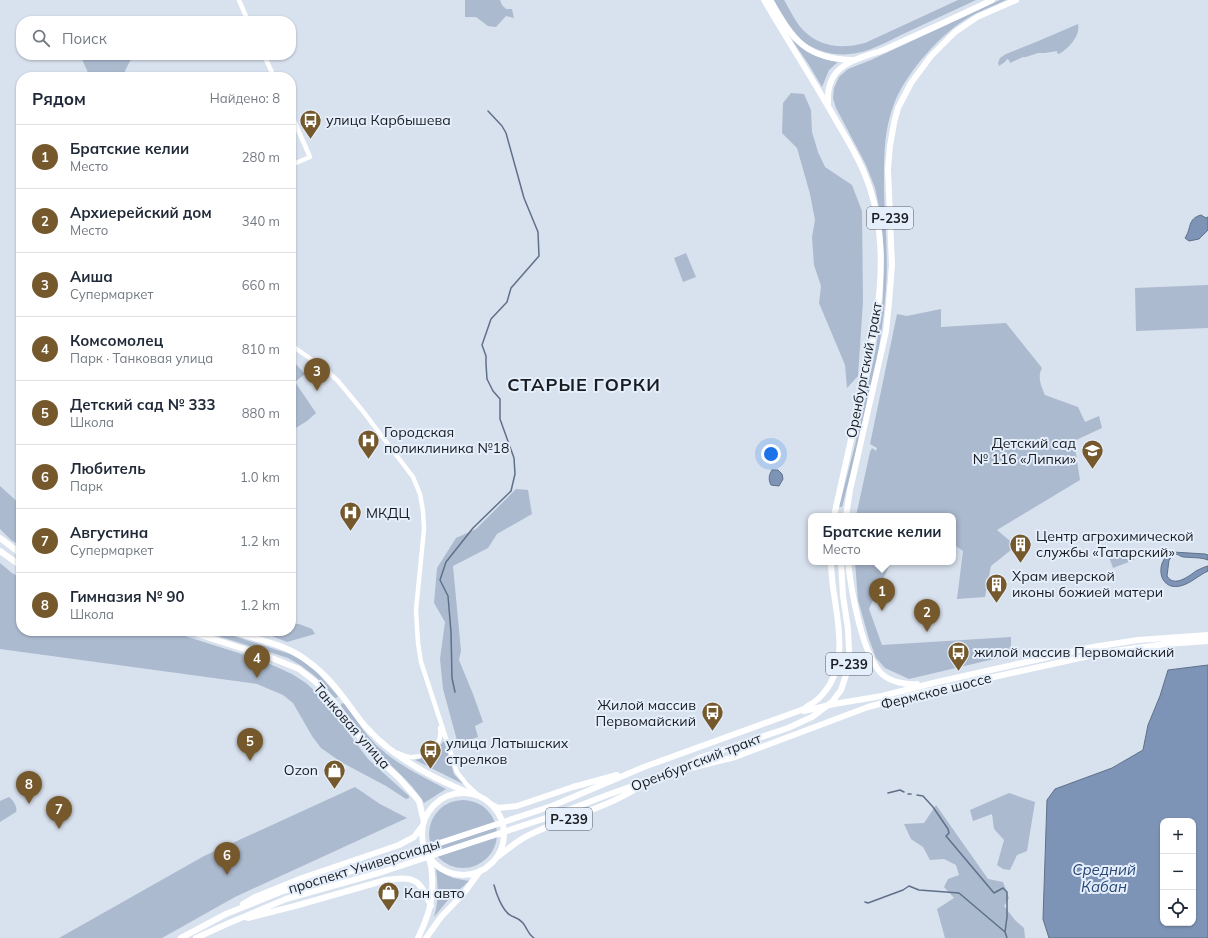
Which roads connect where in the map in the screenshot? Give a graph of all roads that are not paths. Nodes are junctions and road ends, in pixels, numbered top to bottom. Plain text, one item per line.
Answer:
1 (239, 0) edge
2 (764, 0) edge
3 (770, 0) edge
4 (992, 0) edge
5 (1016, 0) edge
6 (246, 16) edge
7 (266, 60) edge
8 (856, 60) junction
9 (272, 72) edge
10 (828, 106) junction
11 (296, 125) edge
12 (296, 163) edge
13 (296, 349) edge
14 (835, 513) edge
15 (847, 513) edge
16 (0, 538) edge
17 (16, 550) edge
18 (0, 551) edge
19 (16, 562) edge
20 (831, 565) edge
21 (841, 565) edge
22 (848, 565) edge
23 (1208, 635) edge
24 (204, 636) edge
25 (247, 636) edge
26 (1208, 641) edge
27 (933, 683) junction
28 (343, 697) junction
29 (335, 704) junction
30 (436, 710) junction
31 (788, 715) junction
32 (390, 749) junction
33 (644, 768) junction
34 (672, 772) junction
35 (645, 782) junction
36 (472, 794) junction
37 (480, 797) junction
38 (491, 804) junction
39 (552, 806) joint
40 (555, 815) joint
41 (423, 824) junction
42 (425, 849) junction
43 (494, 859) junction
44 (481, 870) junction
45 (431, 906) junction
46 (226, 914) junction
47 (229, 922) junction
48 (181, 938) edge
49 (196, 938) edge
50 (418, 938) edge
51 (426, 938) edge

1 - 6 street
2 - 10 main road, Оренбургский тракт
3 - 8 main road
4 - 8 main road
5 - 15 main road, Оренбургский тракт / Р-239
7 - 9 street
8 - 10 main road
10 - 14 main road, Оренбургский тракт / Р-239
11 - 12 street
13 - 30 street
16 - 17 main road
18 - 19 main road
20 - 31 main road, Оренбургский тракт / Р-239
21 - 34 main road, Оренбургский тракт / Р-239
22 - 27 main road
23 - 27 main road, Фермское шоссе
24 - 29 main road, Танковая улица
25 - 28 main road, Танковая улица
26 - 34 main road, Фермское шоссе
27 - 31 main road, Фермское шоссе
28 - 29 main road
28 - 32 main road, Танковая улица
29 - 41 main road, Танковая улица
30 - 32 street
30 - 37 street
31 - 33 main road, Оренбургский тракт / Р-239
32 - 36 main road, Танковая улица
33 - 38 main road, Р-239
33 - 39 main road, Оренбургский тракт
34 - 35 main road, Оренбургский тракт
35 - 40 main road, Оренбургский тракт
35 - 43 main road, Р-239
36 - 37 main road, Р-239
36 - 41 main road, Р-239
37 - 38 main road, Р-239
38 - 43 main road, Р-239
39 - 46 main road, проспект Универсиады
40 - 47 main road, проспект Универсиады
41 - 42 main road, Р-239
41 - 46 main road
42 - 44 main road, Р-239
42 - 45 main road, Р-239
43 - 44 main road, Р-239
44 - 51 main road, Р-239
45 - 47 main road
45 - 50 main road, Р-239
46 - 48 main road, проспект Универсиады
47 - 49 main road, проспект Универсиады

